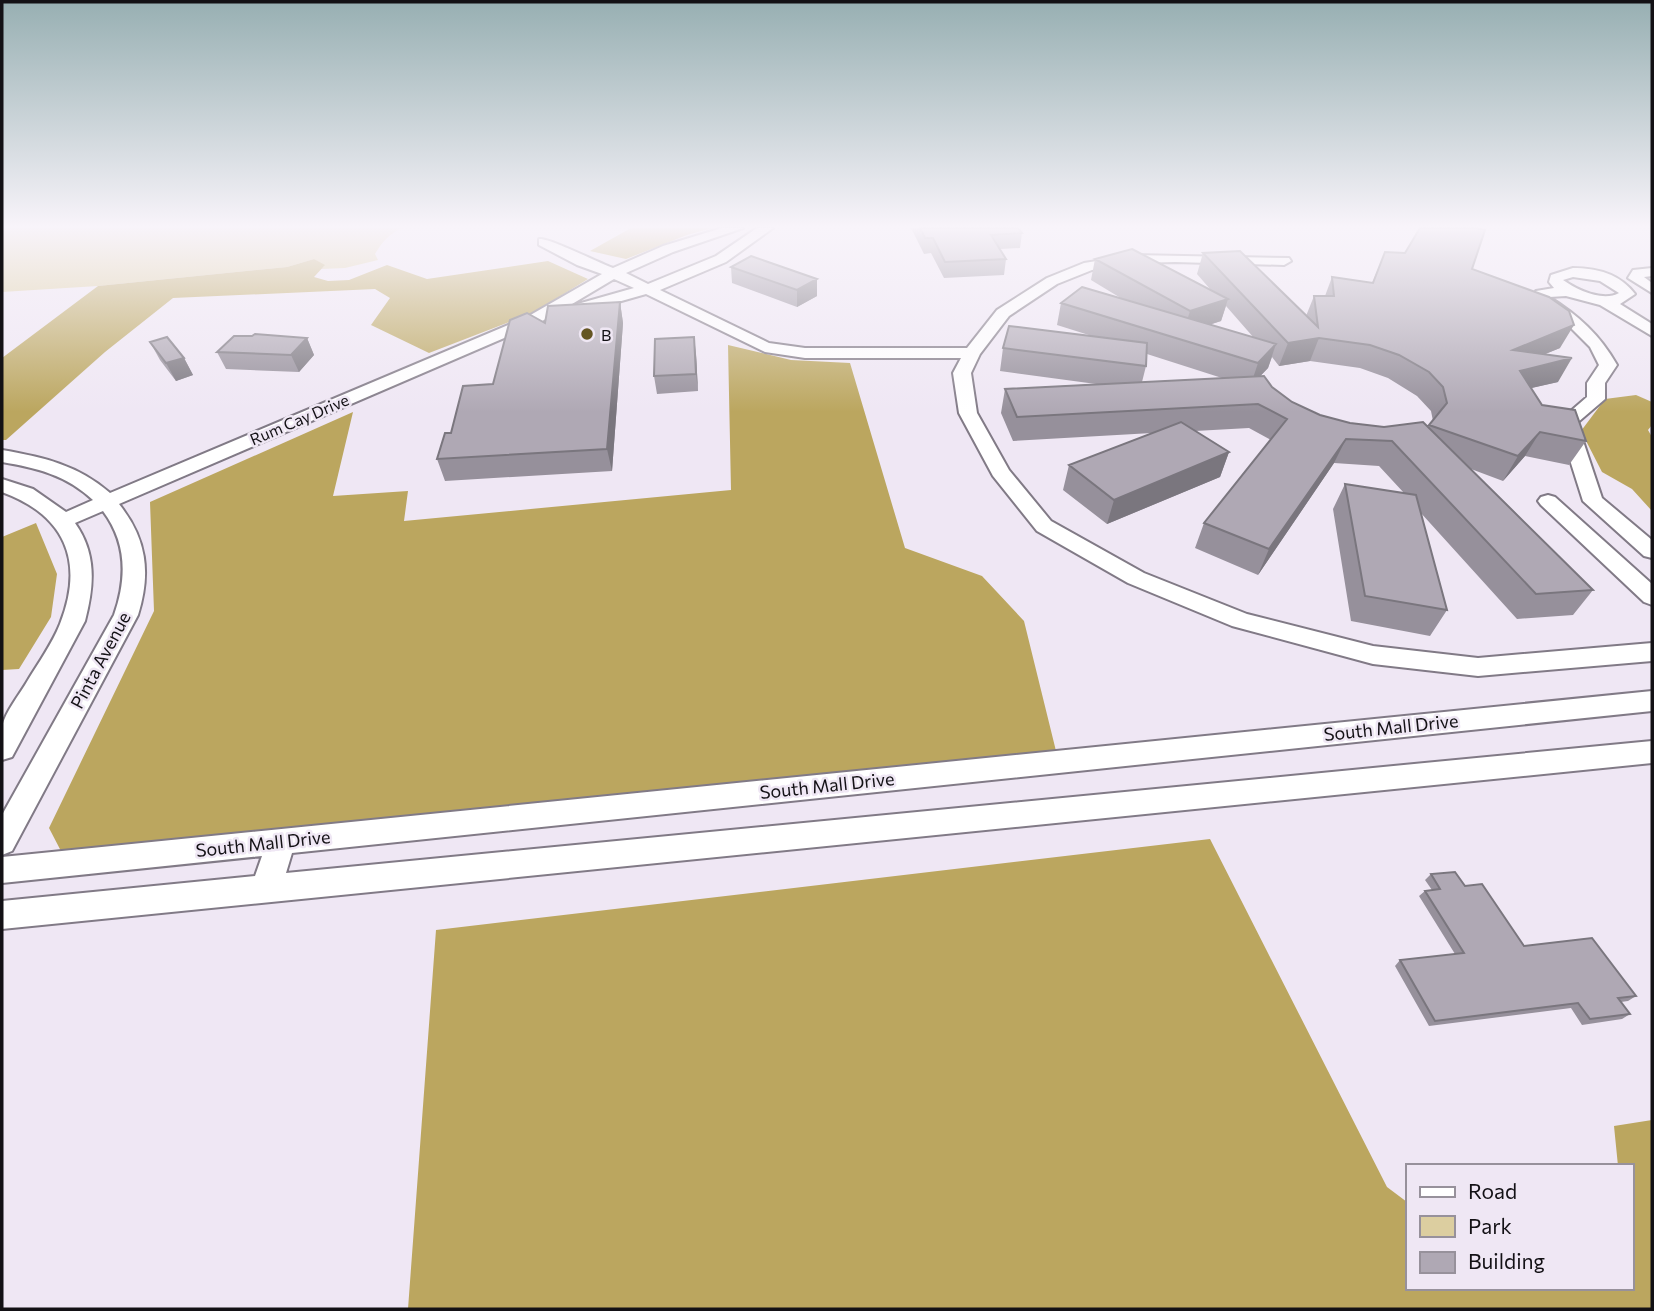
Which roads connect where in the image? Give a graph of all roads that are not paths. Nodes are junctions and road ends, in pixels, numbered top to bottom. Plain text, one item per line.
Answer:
1 (586, 289) edge
2 (1039, 289) edge
3 (1566, 289) edge
4 (1627, 289) edge
5 (1638, 289) edge
6 (643, 290) joint
7 (1568, 291) junction
8 (1603, 300) junction
9 (1652, 316) edge
10 (533, 320) junction
11 (1652, 331) edge
12 (972, 353) junction
13 (2, 456) edge
14 (2, 485) edge
15 (1548, 501) dead end
16 (106, 502) junction
17 (64, 520) junction
18 (1652, 551) edge
19 (1652, 597) edge
20 (1652, 652) edge
21 (1652, 701) edge
22 (2, 749) edge
23 (1652, 752) edge
24 (281, 841) junction
25 (2, 842) edge
26 (2, 870) edge
27 (267, 887) junction
28 (2, 915) edge

1 - 10 street, Rum Cay Drive
2 - 12 street
3 - 7 street
4 - 8 street
5 - 9 street
6 - 10 street, Rum Cay Drive
6 - 12 street
7 - 8 street
7 - 18 street
8 - 11 street
10 - 16 street, Rum Cay Drive
12 - 20 street
13 - 16 street, Pinta Avenue
14 - 17 street
15 - 19 street
16 - 17 street, Rum Cay Drive
16 - 25 street, Pinta Avenue
17 - 22 street
21 - 24 street, South Mall Drive
23 - 27 street
24 - 26 street, South Mall Drive
24 - 27 street
27 - 28 street

